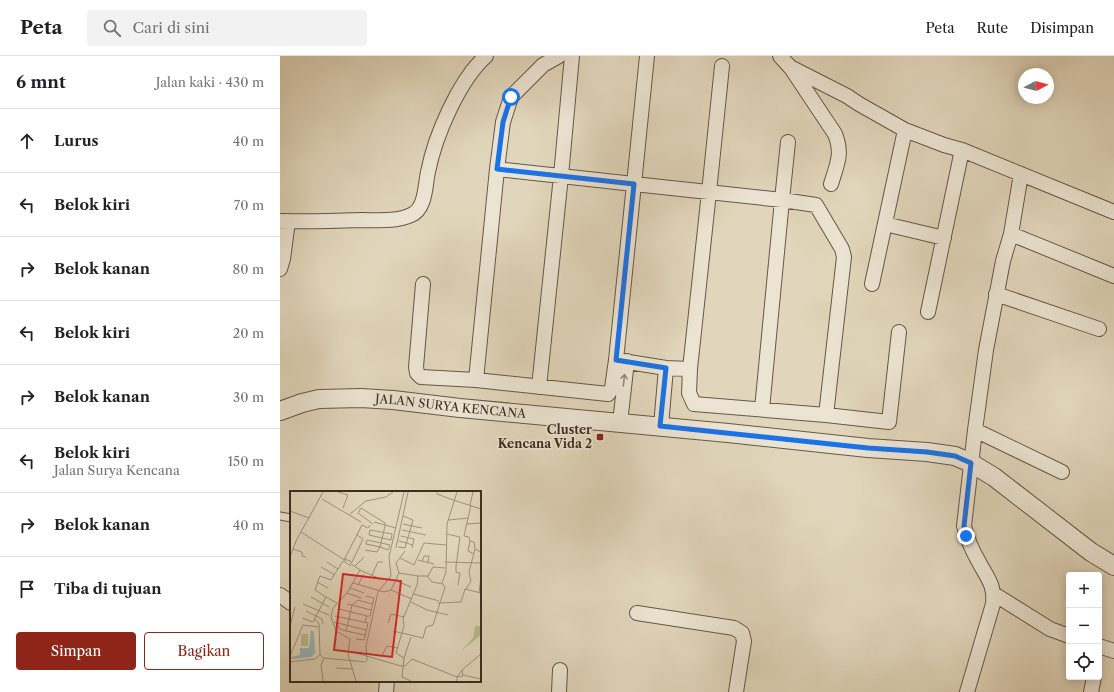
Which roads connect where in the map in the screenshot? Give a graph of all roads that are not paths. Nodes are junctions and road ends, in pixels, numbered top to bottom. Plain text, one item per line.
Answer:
1 (486, 56) edge
2 (559, 56) edge
3 (572, 56) edge
4 (647, 56) edge
5 (780, 56) edge
6 (722, 66) dead end
7 (790, 67) junction
8 (905, 130) junction
9 (788, 142) dead end
10 (962, 150) junction
11 (497, 169) junction
12 (1021, 174) junction
13 (561, 176) junction
14 (634, 184) junction
15 (831, 184) dead end
16 (709, 192) junction
17 (782, 200) junction
18 (1114, 212) edge
19 (284, 221) edge
20 (885, 224) junction
21 (1011, 234) junction
22 (944, 238) junction
23 (280, 269) edge
24 (1114, 276) edge
25 (423, 284) dead end
26 (872, 284) dead end
27 (996, 294) junction
28 (928, 312) dead end
29 (1099, 329) dead end
30 (900, 332) dead end
31 (621, 360) junction
32 (666, 368) junction
33 (690, 370) junction
34 (476, 380) junction
35 (539, 387) junction
36 (762, 409) junction
37 (280, 412) edge
38 (826, 415) junction
39 (620, 423) junction
40 (660, 426) junction
41 (974, 430) junction
42 (971, 463) junction
43 (1062, 472) dead end
44 (280, 516) edge
45 (290, 518) edge
46 (1114, 566) edge
47 (994, 594) junction
48 (280, 595) edge
49 (290, 602) edge
50 (637, 613) dead end
51 (1066, 635) edge
52 (1102, 650) edge
53 (1114, 652) edge
54 (560, 670) dead end
55 (1093, 680) edge
56 (387, 682) edge
57 (386, 692) edge
58 (559, 692) edge
59 (736, 692) edge
60 (967, 692) edge
61 (1091, 692) edge

1 - 19 street
2 - 11 street
3 - 13 street
4 - 14 street
5 - 7 street
6 - 16 street
7 - 8 street
7 - 15 street
8 - 10 street
8 - 20 street
9 - 17 street
10 - 12 street
10 - 22 street
11 - 13 street
11 - 34 street
12 - 18 street
12 - 21 street
13 - 14 street
13 - 35 street
14 - 16 street
14 - 31 street
16 - 17 street
16 - 33 street
17 - 36 street
17 - 38 street
19 - 23 street
20 - 22 street
20 - 26 street
21 - 24 street
21 - 27 street
22 - 28 street
25 - 34 street
27 - 29 street
27 - 41 street
30 - 38 street
31 - 32 street
31 - 35 street
39 -> 31 street
32 - 33 street
32 - 40 street
33 - 36 street
34 - 35 street
36 - 38 street
37 - 39 street, JALAN SURYA KENCANA
39 - 40 street, JALAN SURYA KENCANA
40 - 42 street, JALAN SURYA KENCANA
41 - 42 street
41 - 43 street
42 - 46 street, JALAN SURYA KENCANA
42 - 47 street
44 - 45 lane
47 - 51 street
47 - 60 street
48 - 49 street
50 - 59 street
52 - 53 street
54 - 58 street
55 - 61 street
56 - 57 street

